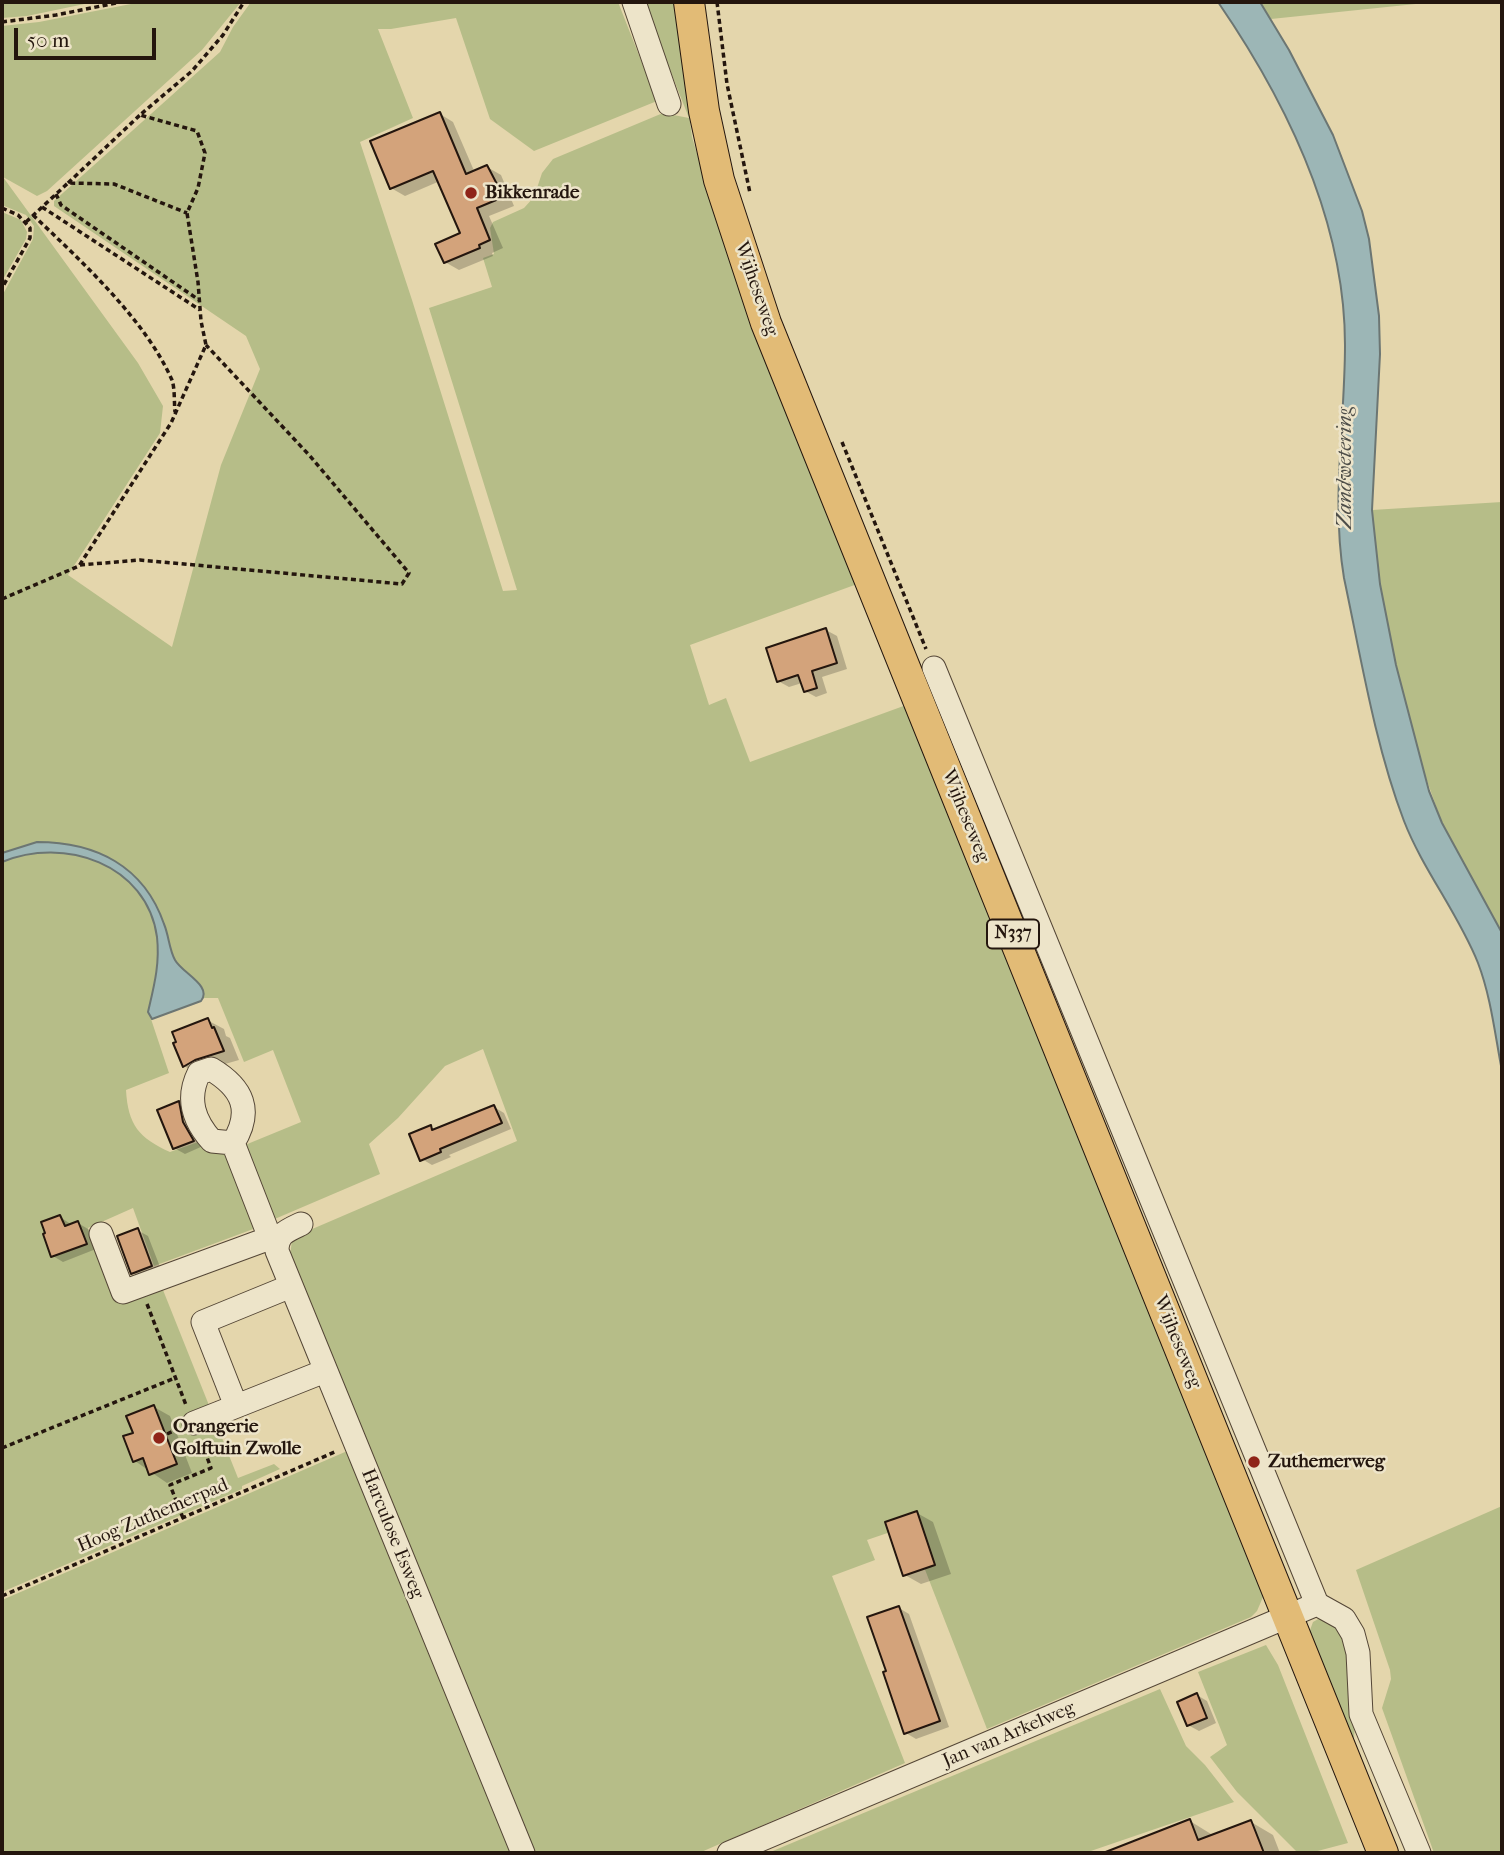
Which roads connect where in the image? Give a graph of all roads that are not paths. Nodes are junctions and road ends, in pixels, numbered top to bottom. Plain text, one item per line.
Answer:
1 (634, 2) edge
2 (689, 2) edge
3 (669, 104) dead end
4 (934, 668) road end
5 (233, 1143) dead end
6 (300, 1224) dead end
7 (101, 1234) dead end
8 (273, 1239) junction
9 (291, 1286) junction
10 (325, 1371) junction
11 (236, 1406) junction
12 (194, 1423) dead end
13 (1317, 1604) junction
14 (1288, 1616) junction
15 (1409, 1829) junction
16 (1381, 1847) edge
17 (523, 1853) edge
18 (729, 1853) edge
19 (1419, 1853) edge

1 - 3 street
2 - 14 main road, Wijheseweg / N337
4 - 13 street, Wijheseweg
5 - 8 street, Harculose Esweg
6 - 8 street
7 - 8 street
8 - 9 street, Harculose Esweg
9 - 10 street, Harculose Esweg
9 - 11 street
10 - 11 street
10 - 17 street, Harculose Esweg
11 - 12 street
13 - 14 street
13 - 15 street
14 - 16 main road, Wijheseweg / N337
14 - 18 street, Jan van Arkelweg
15 - 16 street, Wijheseweg
15 - 19 street

